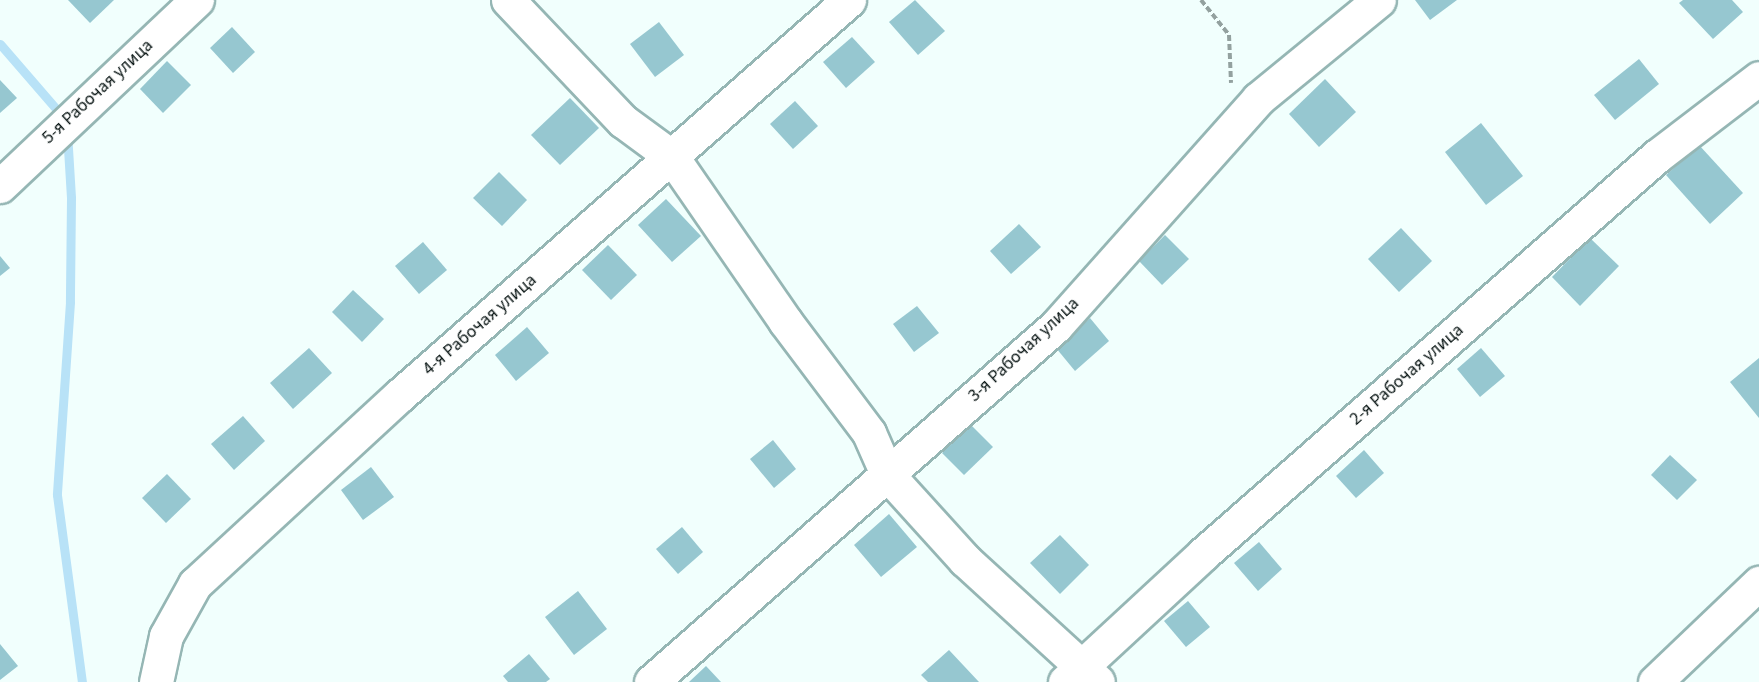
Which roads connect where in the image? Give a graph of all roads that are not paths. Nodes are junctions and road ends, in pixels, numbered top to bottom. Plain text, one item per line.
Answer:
1 (197, 0) edge
2 (508, 0) edge
3 (849, 0) edge
4 (1379, 0) edge
5 (1759, 78) edge
6 (672, 157) junction
7 (0, 186) edge
8 (887, 474) junction
9 (1759, 583) edge
10 (1082, 676) edge
11 (156, 682) edge
12 (651, 682) edge
13 (1655, 682) edge

1 - 7 street, 5-я Рабочая улица
2 - 6 street
3 - 6 street, 4-я Рабочая улица
4 - 8 street, 3-я Рабочая улица
5 - 10 street, 2-я Рабочая улица
6 - 8 street
6 - 11 street, 4-я Рабочая улица
8 - 10 street
8 - 12 street, 3-я Рабочая улица
9 - 13 street

